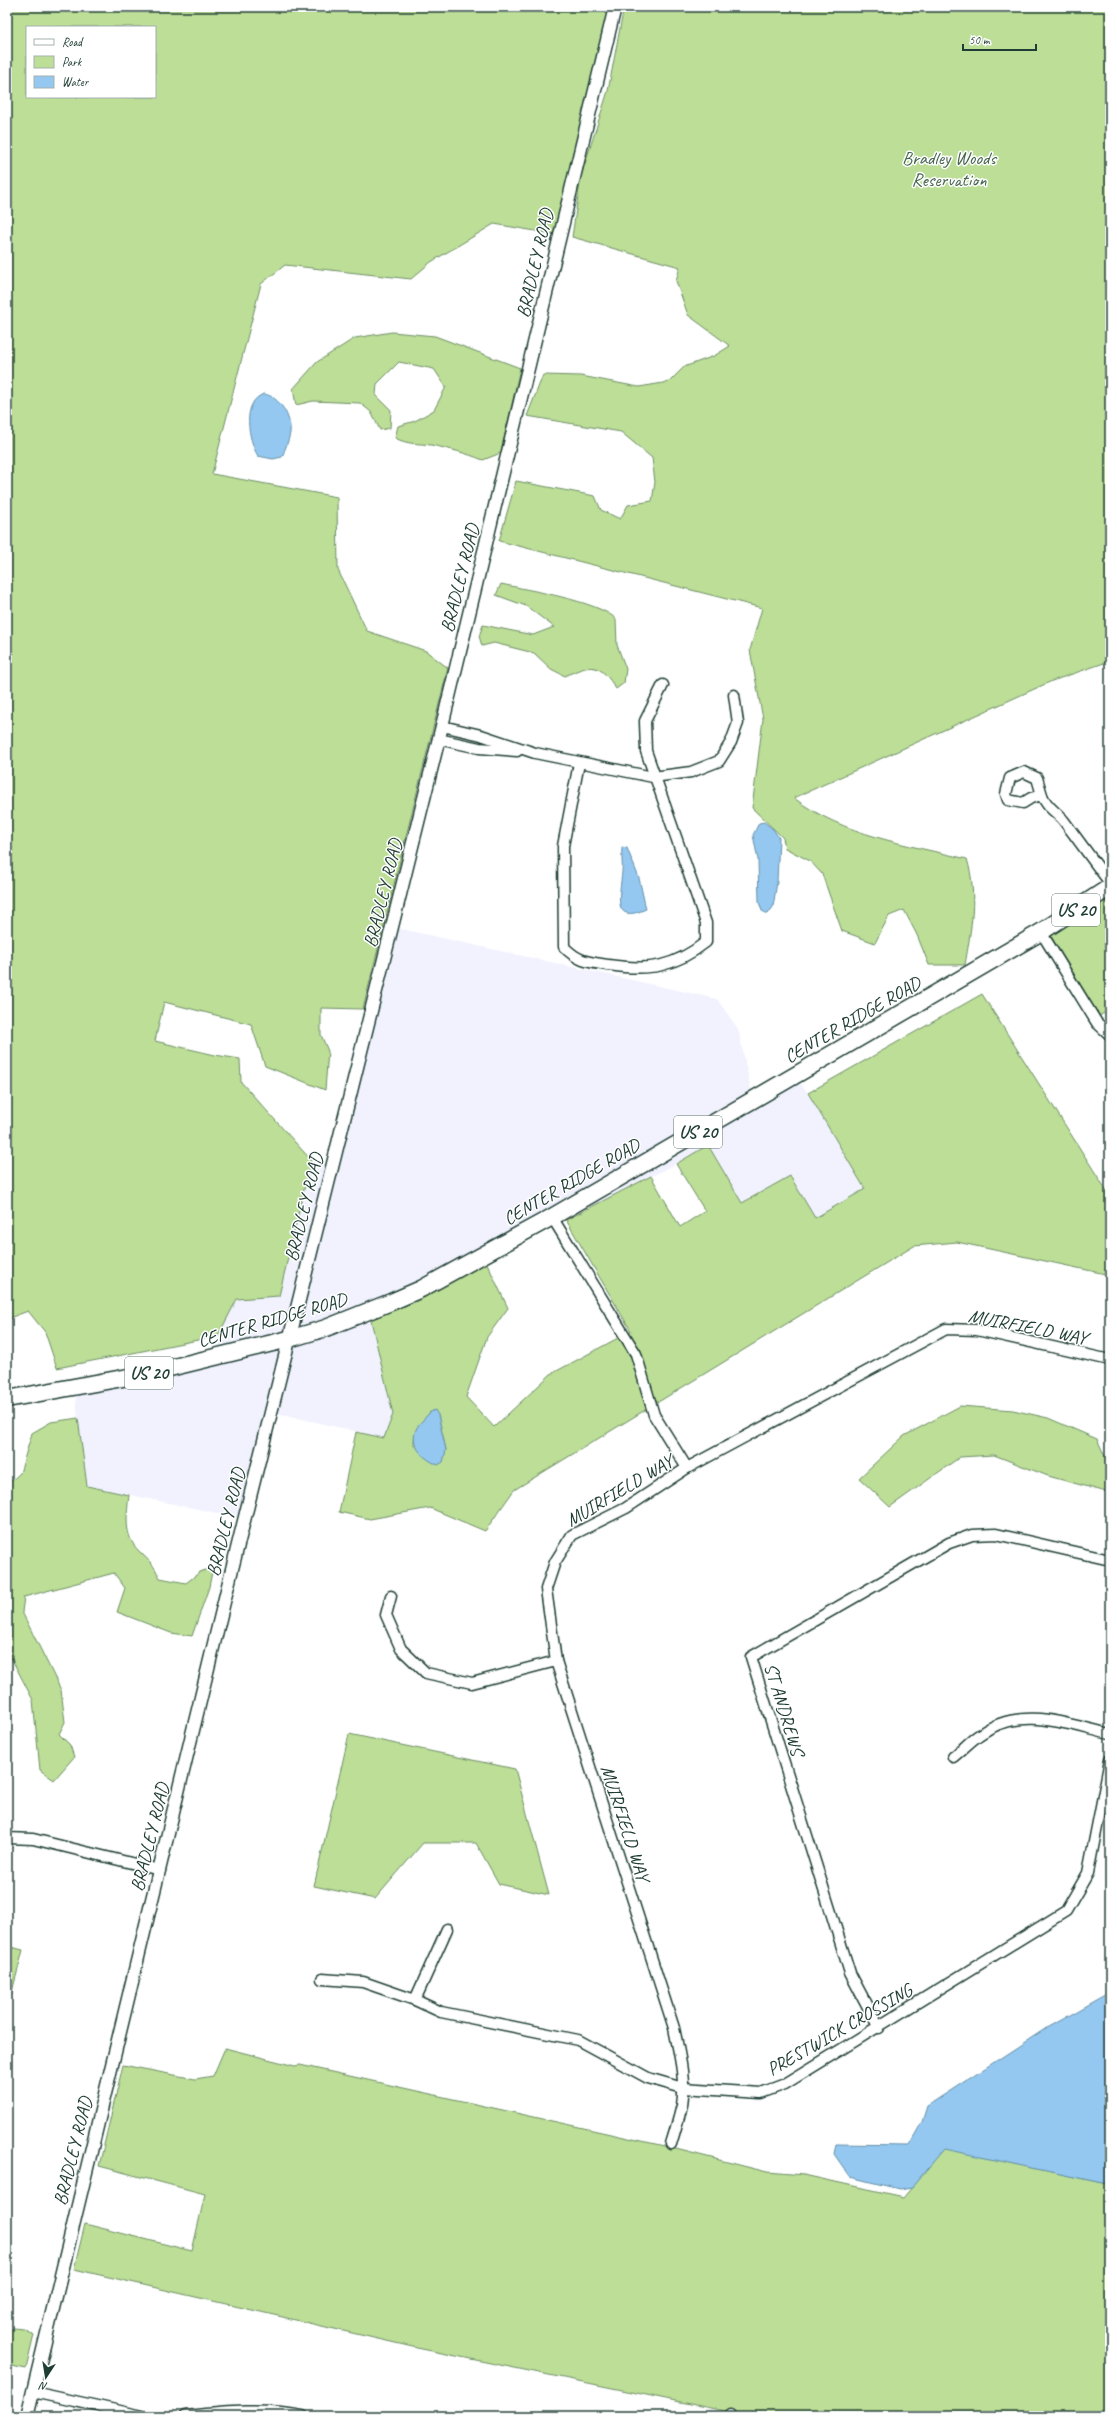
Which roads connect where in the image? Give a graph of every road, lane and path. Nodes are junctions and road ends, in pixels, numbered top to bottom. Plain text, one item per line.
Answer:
1 (615, 7) edge
2 (662, 685) dead end
3 (734, 695) dead end
4 (442, 726) junction
5 (438, 739) junction
6 (535, 753) junction
7 (580, 762) junction
8 (653, 777) junction
9 (1042, 795) dead end
10 (1110, 883) edge
11 (1110, 887) edge
12 (1041, 932) junction
13 (1110, 1035) edge
14 (552, 1217) junction
15 (289, 1339) junction
16 (1110, 1360) edge
17 (7, 1399) edge
18 (687, 1468) junction
19 (1110, 1560) edge
20 (391, 1596) dead end
21 (556, 1661) junction
22 (1110, 1734) edge
23 (953, 1757) dead end
24 (1110, 1760) edge
25 (7, 1838) edge
26 (160, 1870) junction
27 (447, 1929) dead end
28 (322, 1979) dead end
29 (415, 2000) junction
30 (879, 2028) junction
31 (683, 2088) junction
32 (671, 2144) dead end
33 (33, 2392) junction
34 (27, 2416) edge
35 (143, 2416) edge
36 (185, 2416) edge
37 (303, 2416) edge

1 - 4 street, BRADLEY ROAD
2 - 8 street
3 - 8 street
4 - 5 street, BRADLEY ROAD
4 - 6 street
5 - 6 street
5 - 15 street, BRADLEY ROAD
6 - 7 street
7 - 8 street
7 - 8 street
9 - 10 street
11 - 12 main road, CENTER RIDGE ROAD / US 20
12 - 13 street
12 - 14 main road, CENTER RIDGE ROAD / US 20
14 - 15 main road, CENTER RIDGE ROAD / US 20
14 - 18 street
15 - 17 main road, CENTER RIDGE ROAD / US 20
15 - 26 street, BRADLEY ROAD
16 - 18 street, MUIRFIELD WAY
18 - 21 street, MUIRFIELD WAY
19 - 30 street, ST ANDREWS
20 - 21 street
21 - 31 street, MUIRFIELD WAY
22 - 23 street
24 - 30 street, PRESTWICK CROSSING
25 - 26 street
26 - 33 street, BRADLEY ROAD
27 - 29 street
28 - 29 street, PRESTWICK CROSSING
29 - 31 street, PRESTWICK CROSSING
30 - 31 street, PRESTWICK CROSSING
31 - 32 street, MUIRFIELD WAY
33 - 34 street, BRADLEY ROAD
33 - 35 street
36 - 37 street

